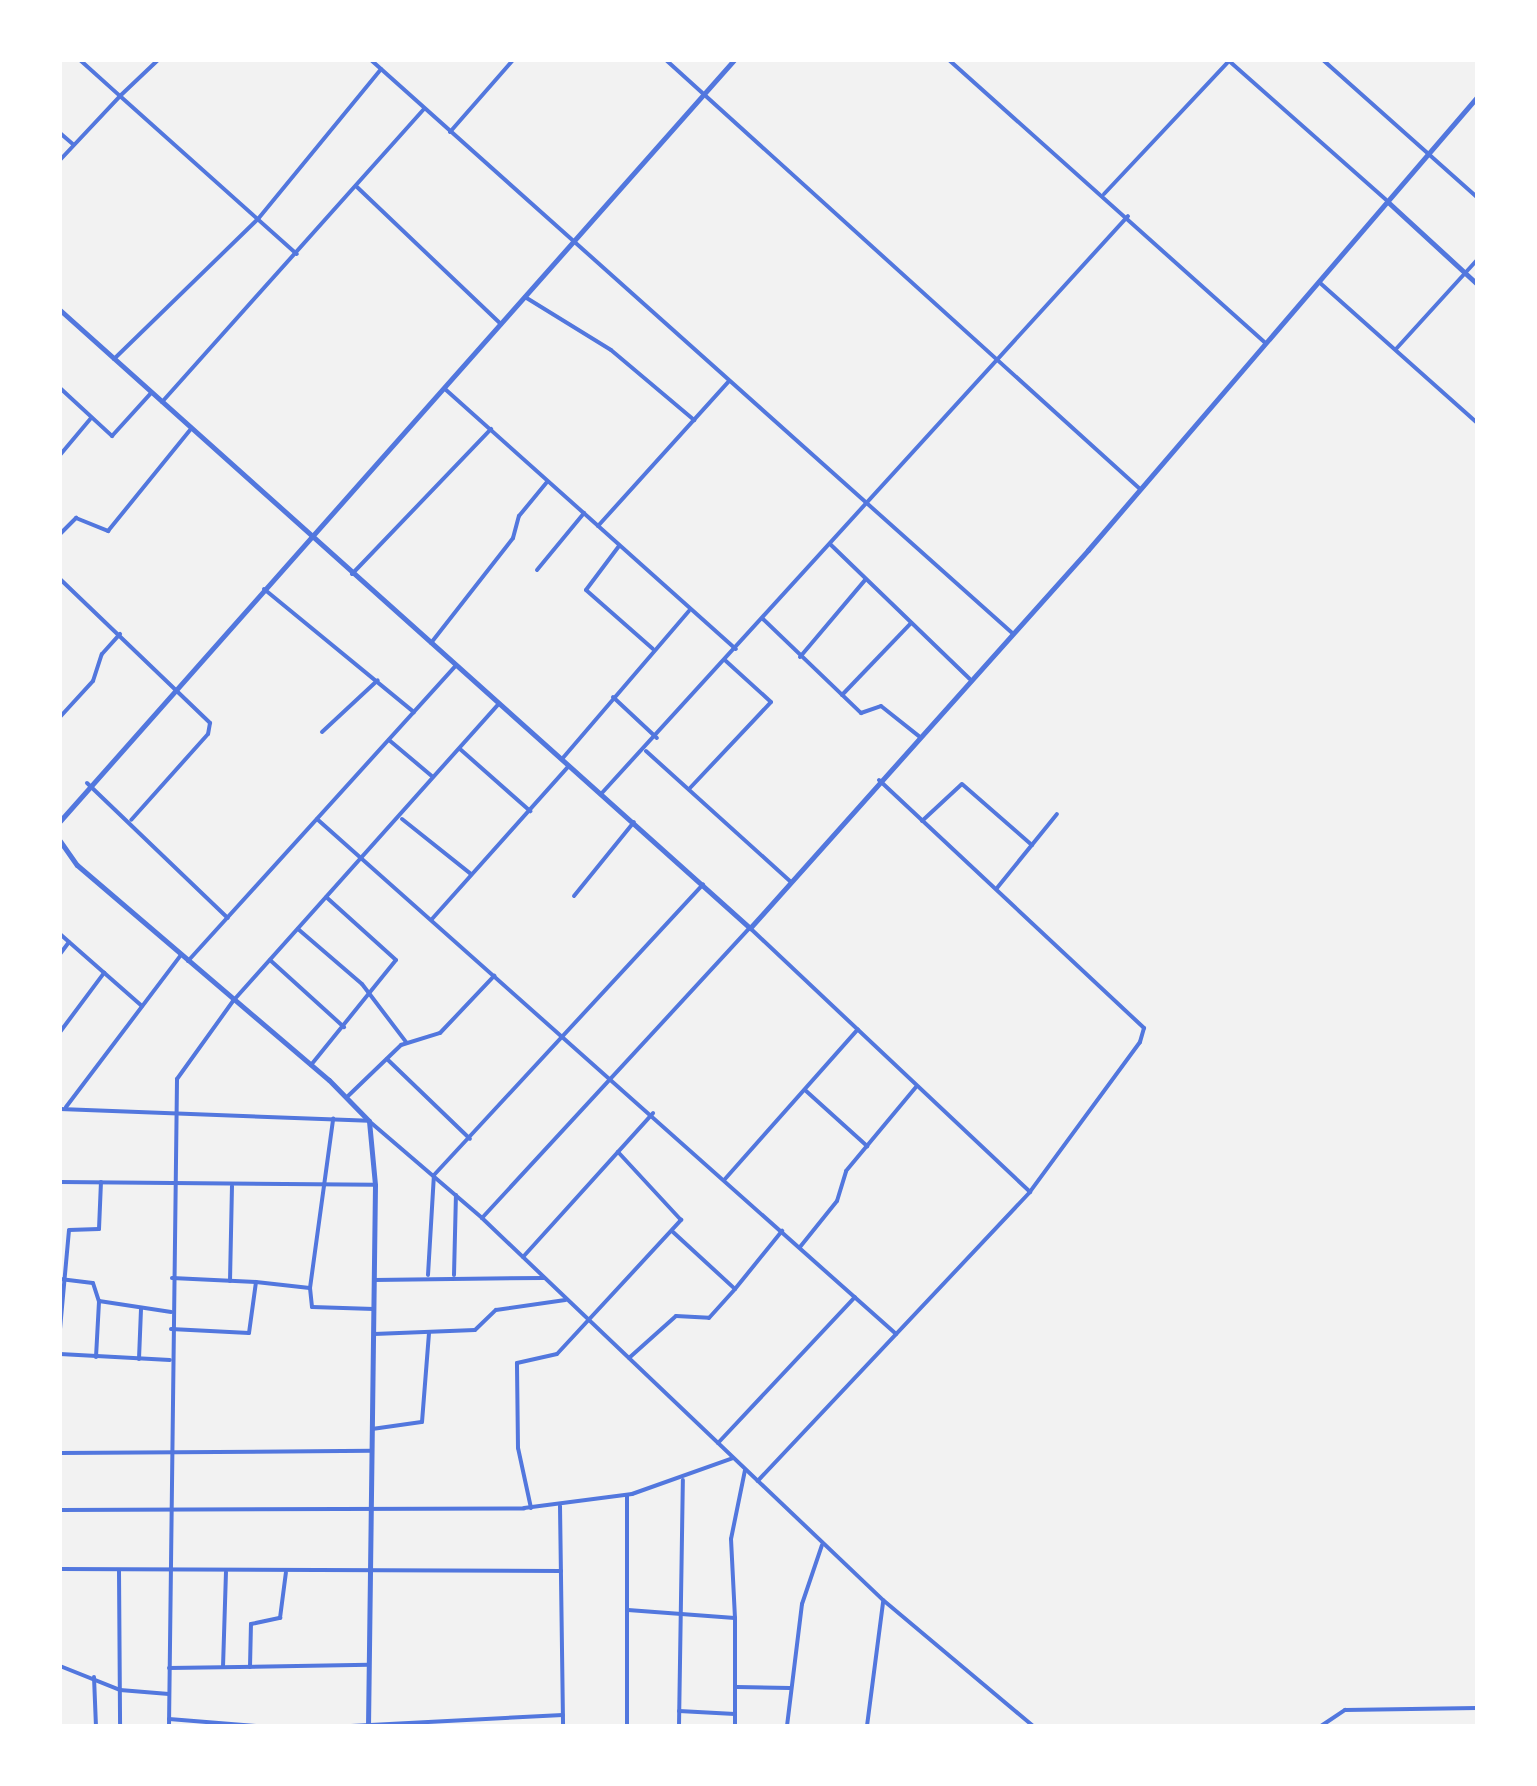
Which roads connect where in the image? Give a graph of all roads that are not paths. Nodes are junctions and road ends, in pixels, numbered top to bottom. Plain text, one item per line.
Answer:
1 (80, 60) edge
2 (158, 60) edge
3 (371, 60) edge
4 (513, 60) edge
5 (666, 60) edge
6 (734, 60) edge
7 (949, 60) edge
8 (1229, 60) edge
9 (1322, 60) edge
10 (381, 69) junction
11 (704, 94) junction
12 (120, 96) junction
13 (1477, 97) edge
14 (424, 109) junction
15 (450, 132) junction
16 (60, 133) edge
17 (74, 145) junction
18 (1428, 156) junction
19 (60, 160) edge
20 (357, 187) junction
21 (1104, 194) junction
22 (1477, 197) edge
23 (1389, 204) junction
24 (1128, 216) junction
25 (258, 219) junction
26 (574, 242) junction
27 (298, 254) junction
28 (1477, 260) edge
29 (1465, 273) junction
30 (1319, 282) junction
31 (1477, 284) edge
32 (524, 297) junction
33 (60, 312) edge
34 (501, 324) junction
35 (1264, 342) junction
36 (1396, 349) junction
37 (114, 360) junction
38 (998, 361) junction
39 (730, 380) junction
40 (60, 388) edge
41 (444, 388) junction
42 (151, 393) junction
43 (162, 402) junction
44 (91, 418) junction
45 (694, 420) junction
46 (1477, 423) edge
47 (191, 429) junction
48 (491, 429) junction
49 (61, 450) edge
50 (548, 480) junction
51 (1140, 489) junction
52 (867, 502) junction
53 (584, 513) junction
54 (598, 526) junction
55 (60, 534) edge
56 (311, 538) junction
57 (830, 544) junction
58 (620, 545) junction
59 (537, 570) dead end
60 (352, 574) junction
61 (866, 578) junction
62 (60, 579) edge
63 (264, 590) junction
64 (691, 609) junction
65 (763, 619) junction
66 (912, 622) junction
67 (1012, 633) junction
68 (120, 634) junction
69 (431, 642) junction
70 (654, 649) junction
71 (736, 649) junction
72 (800, 657) junction
73 (726, 660) junction
74 (456, 666) junction
75 (970, 679) junction
76 (378, 680) junction
77 (178, 686) junction
78 (842, 696) junction
79 (614, 697) junction
80 (498, 703) junction
81 (414, 712) junction
82 (60, 717) edge
83 (322, 732) dead end
84 (920, 737) junction
85 (657, 738) junction
86 (389, 740) junction
87 (460, 749) junction
88 (645, 750) junction
89 (562, 758) junction
90 (570, 766) junction
91 (433, 778) junction
92 (879, 780) junction
93 (87, 784) junction
94 (690, 788) junction
95 (601, 794) junction
96 (530, 812) junction
97 (1057, 814) dead end
98 (317, 819) junction
99 (402, 819) junction
100 (60, 820) edge
101 (131, 820) junction
102 (922, 820) junction
103 (634, 822) junction
104 (60, 842) edge
105 (1032, 845) junction
106 (361, 857) junction
107 (471, 874) junction
108 (791, 882) junction
109 (702, 884) junction
110 (996, 889) junction
111 (574, 896) dead end
112 (326, 897) junction
113 (228, 918) junction
114 (432, 920) junction
115 (750, 928) junction
116 (298, 929) junction
117 (60, 934) edge
118 (69, 942) junction
119 (60, 954) edge
120 (180, 955) junction
121 (270, 960) junction
122 (188, 962) junction
123 (104, 973) junction
124 (495, 974) junction
125 (371, 996) junction
126 (233, 1001) junction
127 (142, 1006) junction
128 (344, 1027) junction
129 (859, 1029) junction
130 (60, 1032) edge
131 (567, 1037) junction
132 (406, 1042) junction
133 (386, 1058) junction
134 (311, 1064) junction
135 (612, 1077) junction
136 (918, 1085) junction
137 (806, 1090) junction
138 (347, 1097) junction
139 (62, 1109) edge
140 (178, 1111) junction
141 (652, 1114) junction
142 (333, 1120) junction
143 (368, 1122) junction
144 (470, 1139) junction
145 (867, 1146) junction
146 (618, 1152) junction
147 (434, 1175) junction
148 (725, 1179) junction
149 (60, 1182) edge
150 (101, 1182) junction
151 (176, 1184) junction
152 (232, 1185) junction
153 (374, 1185) junction
154 (324, 1186) junction
155 (1030, 1192) junction
156 (456, 1195) junction
157 (482, 1218) junction
158 (782, 1231) junction
159 (673, 1232) junction
160 (800, 1247) junction
161 (523, 1257) junction
162 (428, 1275) junction
163 (454, 1275) junction
164 (172, 1278) junction
165 (545, 1278) junction
166 (63, 1280) edge
167 (374, 1280) junction
168 (230, 1281) junction
169 (256, 1282) junction
170 (310, 1288) junction
171 (735, 1289) junction
172 (855, 1297) junction
173 (568, 1300) junction
174 (99, 1302) junction
175 (142, 1309) junction
176 (374, 1309) junction
177 (171, 1312) junction
178 (590, 1320) junction
179 (171, 1329) junction
180 (60, 1330) edge
181 (428, 1332) junction
182 (374, 1334) junction
183 (896, 1334) junction
184 (60, 1354) edge
185 (96, 1357) junction
186 (629, 1358) junction
187 (138, 1359) junction
188 (170, 1360) junction
189 (372, 1429) junction
190 (718, 1443) junction
191 (372, 1451) junction
192 (60, 1454) edge
193 (169, 1454) junction
194 (734, 1458) junction
195 (745, 1469) junction
196 (683, 1480) junction
197 (758, 1481) junction
198 (627, 1495) junction
199 (560, 1505) junction
200 (531, 1508) junction
201 (60, 1510) edge
202 (168, 1511) junction
203 (370, 1512) junction
204 (822, 1542) junction
205 (60, 1568) edge
206 (119, 1571) junction
207 (561, 1571) junction
208 (168, 1572) junction
209 (226, 1572) junction
210 (286, 1572) junction
211 (370, 1573) junction
212 (884, 1600) junction
213 (628, 1610) junction
214 (680, 1614) junction
215 (735, 1618) junction
216 (369, 1665) junction
217 (60, 1666) edge
218 (224, 1667) junction
219 (250, 1667) junction
220 (169, 1668) junction
221 (94, 1677) junction
222 (736, 1687) junction
223 (790, 1688) junction
224 (120, 1690) junction
225 (170, 1694) junction
226 (1477, 1708) edge
227 (680, 1711) junction
228 (736, 1714) junction
229 (563, 1715) junction
230 (472, 1718) junction
231 (169, 1723) edge
232 (233, 1724) edge
233 (368, 1724) edge
234 (96, 1726) edge
235 (120, 1726) edge
236 (256, 1726) edge
237 (351, 1726) edge
238 (472, 1726) edge
239 (563, 1726) edge
240 (627, 1726) edge
241 (679, 1726) edge
242 (735, 1726) edge
243 (787, 1726) edge
244 (867, 1726) edge
245 (1033, 1726) edge
246 (1322, 1726) edge

1 - 12 street
2 - 12 street
3 - 10 street
4 - 15 street
5 - 11 street
6 - 11 street
7 - 21 street
8 - 21 street
8 - 23 street
9 - 18 street
10 - 14 street
10 - 25 street
11 - 26 street
11 - 38 street
12 - 17 street
12 - 25 street
13 - 18 street
14 - 15 street
14 - 20 street
15 - 26 street
16 - 17 street
17 - 19 street
18 - 22 street
18 - 23 street
20 - 27 street
20 - 34 street
21 - 24 street
23 - 29 street
23 - 30 street
24 - 35 street
24 - 38 street
25 - 27 street
25 - 37 street
26 - 32 street
26 - 39 street
27 - 43 street
28 - 29 street
29 - 31 street
29 - 36 street
30 - 35 street
30 - 36 street
32 - 34 street
32 - 45 street
33 - 37 street
34 - 41 street
35 - 51 street
36 - 46 street
37 - 42 street
38 - 51 street
38 - 52 street
39 - 45 street
39 - 52 street
40 - 44 street
41 - 48 street
41 - 56 street
42 - 43 street
42 - 44 street
43 - 47 street
44 - 49 street
45 - 54 street
47 - 55 street
47 - 56 street
48 - 50 street
48 - 60 street
50 - 53 street
50 - 69 street
51 - 67 street
52 - 57 street
52 - 67 street
53 - 54 street
53 - 59 street
54 - 58 street
56 - 60 street
56 - 63 street
57 - 61 street
57 - 65 street
58 - 64 street
58 - 70 street
60 - 69 street
61 - 66 street
61 - 72 street
62 - 68 street
63 - 76 street
63 - 77 street
64 - 70 street
64 - 71 street
65 - 71 street
65 - 72 street
66 - 75 street
66 - 78 street
67 - 75 street
68 - 77 street
68 - 82 street
69 - 74 street
70 - 79 street
71 - 73 street
72 - 78 street
73 - 85 street
73 - 94 street
74 - 80 street
74 - 81 street
75 - 84 street
76 - 81 street
76 - 83 street
77 - 93 street
77 - 101 street
78 - 84 street
79 - 85 street
79 - 89 street
80 - 87 street
80 - 89 street
81 - 86 street
84 - 92 street
85 - 88 street
86 - 91 street
86 - 98 street
87 - 91 street
87 - 96 street
88 - 94 street
88 - 95 street
89 - 90 street
90 - 95 street
90 - 96 street
91 - 99 street
92 - 102 street
92 - 108 street
93 - 100 street
93 - 101 street
94 - 108 street
95 - 103 street
96 - 107 street
97 - 105 street
98 - 106 street
98 - 113 street
99 - 106 street
99 - 107 street
101 - 113 street
102 - 105 street
102 - 110 street
103 - 109 street
103 - 111 street
104 - 120 street
105 - 110 street
106 - 112 street
106 - 114 street
107 - 114 street
108 - 115 street
109 - 115 street
109 - 131 street
110 - 155 street
112 - 116 street
112 - 125 street
113 - 122 street
114 - 124 street
115 - 129 street
115 - 135 street
116 - 121 street
116 - 125 street
117 - 118 street
118 - 119 street
118 - 123 street
120 - 122 street
120 - 127 street
121 - 126 street
121 - 128 street
122 - 126 street
123 - 127 street
123 - 130 street
124 - 131 street
124 - 132 street
125 - 128 street
125 - 132 street
126 - 134 street
126 - 140 street
127 - 139 street
128 - 134 street
129 - 136 street
129 - 137 street
131 - 135 street
131 - 144 street
132 - 133 street
133 - 138 street
133 - 144 street
134 - 138 street
135 - 141 street
135 - 157 street
136 - 145 street
136 - 155 street
137 - 145 street
137 - 148 street
138 - 143 street
139 - 140 street
140 - 142 street
140 - 151 street
141 - 146 street
141 - 148 street
142 - 143 street
142 - 154 street
143 - 147 street
143 - 153 street
144 - 147 street
145 - 160 street
146 - 159 street
146 - 161 street
147 - 156 street
147 - 162 street
148 - 158 street
149 - 150 street
150 - 151 street
150 - 166 street
151 - 152 street
151 - 164 street
152 - 154 street
152 - 168 street
153 - 154 street
153 - 167 street
154 - 170 street
155 - 183 street
156 - 157 street
156 - 163 street
157 - 161 street
158 - 160 street
158 - 171 street
159 - 171 street
159 - 178 street
160 - 172 street
161 - 165 street
162 - 163 street
162 - 167 street
163 - 165 street
164 - 168 street
164 - 177 street
165 - 173 street
166 - 174 street
166 - 180 street
167 - 176 street
168 - 169 street
169 - 170 street
169 - 179 street
170 - 176 street
171 - 186 street
172 - 183 street
172 - 190 street
173 - 178 street
173 - 181 street
174 - 175 street
174 - 185 street
175 - 177 street
175 - 187 street
176 - 182 street
177 - 179 street
178 - 186 street
178 - 200 street
179 - 188 street
181 - 182 street
181 - 189 street
182 - 189 street
183 - 197 street
184 - 185 street
185 - 187 street
186 - 190 street
187 - 188 street
188 - 193 street
189 - 191 street
190 - 194 street
191 - 193 street
191 - 203 street
192 - 193 street
193 - 202 street
194 - 195 street
194 - 196 street
195 - 197 street
195 - 215 street
196 - 198 street
196 - 214 street
197 - 204 street
198 - 199 street
198 - 213 street
199 - 200 street
199 - 207 street
200 - 203 street
201 - 202 street
202 - 203 street
202 - 208 street
203 - 211 street
204 - 212 street
204 - 223 street
205 - 206 street
206 - 208 street
206 - 224 street
207 - 211 street
207 - 229 street
208 - 209 street
208 - 220 street
209 - 210 street
209 - 218 street
210 - 211 street
210 - 219 street
211 - 216 street
212 - 244 street
212 - 245 street
213 - 214 street
213 - 240 street
214 - 215 street
214 - 227 street
215 - 222 street
216 - 219 street
216 - 233 street
217 - 221 street
218 - 219 street
218 - 220 street
220 - 225 street
221 - 224 street
221 - 234 street
222 - 223 street
222 - 228 street
223 - 243 street
224 - 225 street
224 - 235 street
225 - 231 street
226 - 246 street
227 - 228 street
227 - 241 street
228 - 242 street
229 - 230 street
229 - 239 street
230 - 233 street
230 - 238 street
231 - 232 street
232 - 236 street
233 - 237 street

